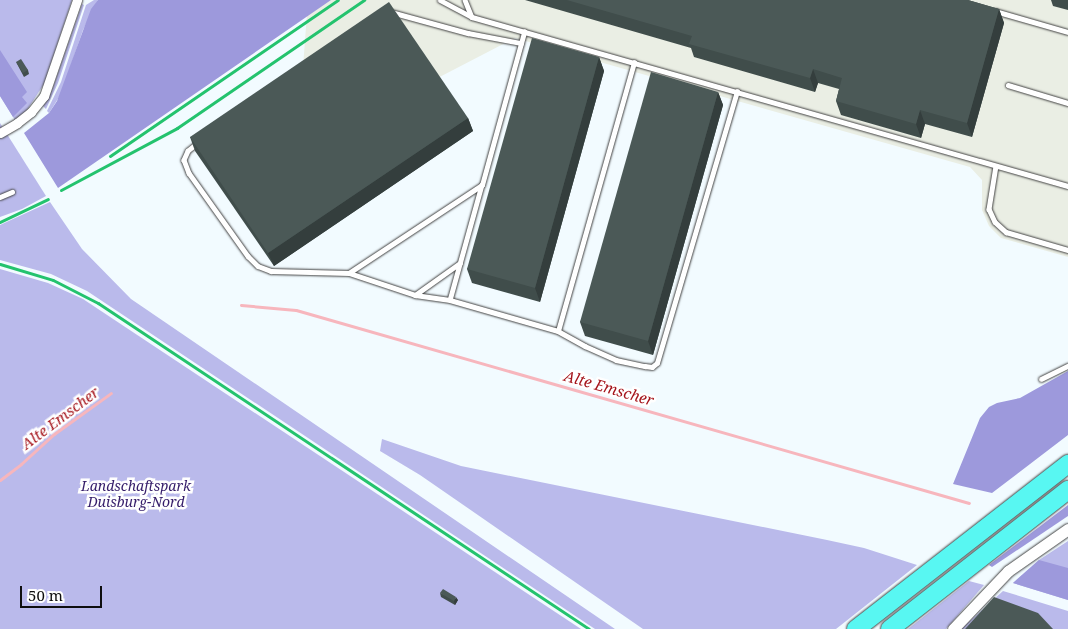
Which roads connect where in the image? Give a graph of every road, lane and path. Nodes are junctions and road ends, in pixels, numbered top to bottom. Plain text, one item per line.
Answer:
1 (77, 0) edge
2 (440, 0) edge
3 (466, 0) edge
4 (988, 9) edge
5 (384, 17) edge
6 (472, 17) junction
7 (524, 32) junction
8 (1068, 32) edge
9 (521, 43) junction
10 (634, 63) junction
11 (1008, 85) dead end
12 (736, 92) junction
13 (1068, 103) edge
14 (0, 133) edge
15 (200, 142) edge
16 (996, 166) junction
17 (482, 185) junction
18 (1068, 186) edge
19 (12, 192) dead end
20 (0, 197) edge
21 (1068, 250) edge
22 (460, 263) junction
23 (349, 273) junction
24 (415, 295) junction
25 (450, 300) junction
26 (558, 331) junction
27 (1068, 366) edge
28 (1041, 379) dead end
29 (1068, 464) edge
30 (1068, 490) edge
31 (1068, 529) edge
32 (856, 629) edge
33 (890, 629) edge
34 (953, 629) edge

1 - 14 street
2 - 6 lane
3 - 6 lane
4 - 8 lane
5 - 9 lane
6 - 7 lane
7 - 9 lane
7 - 10 lane
9 - 17 lane
10 - 12 lane
10 - 26 lane
11 - 13 lane
12 - 16 lane
12 - 26 lane
15 - 23 lane
16 - 18 lane
16 - 21 lane
17 - 22 lane
17 - 23 lane
19 - 20 lane
22 - 24 lane
22 - 25 lane
23 - 24 lane
24 - 25 lane
25 - 26 lane
27 - 28 lane
29 - 32 highway
30 - 33 highway
31 - 34 street

